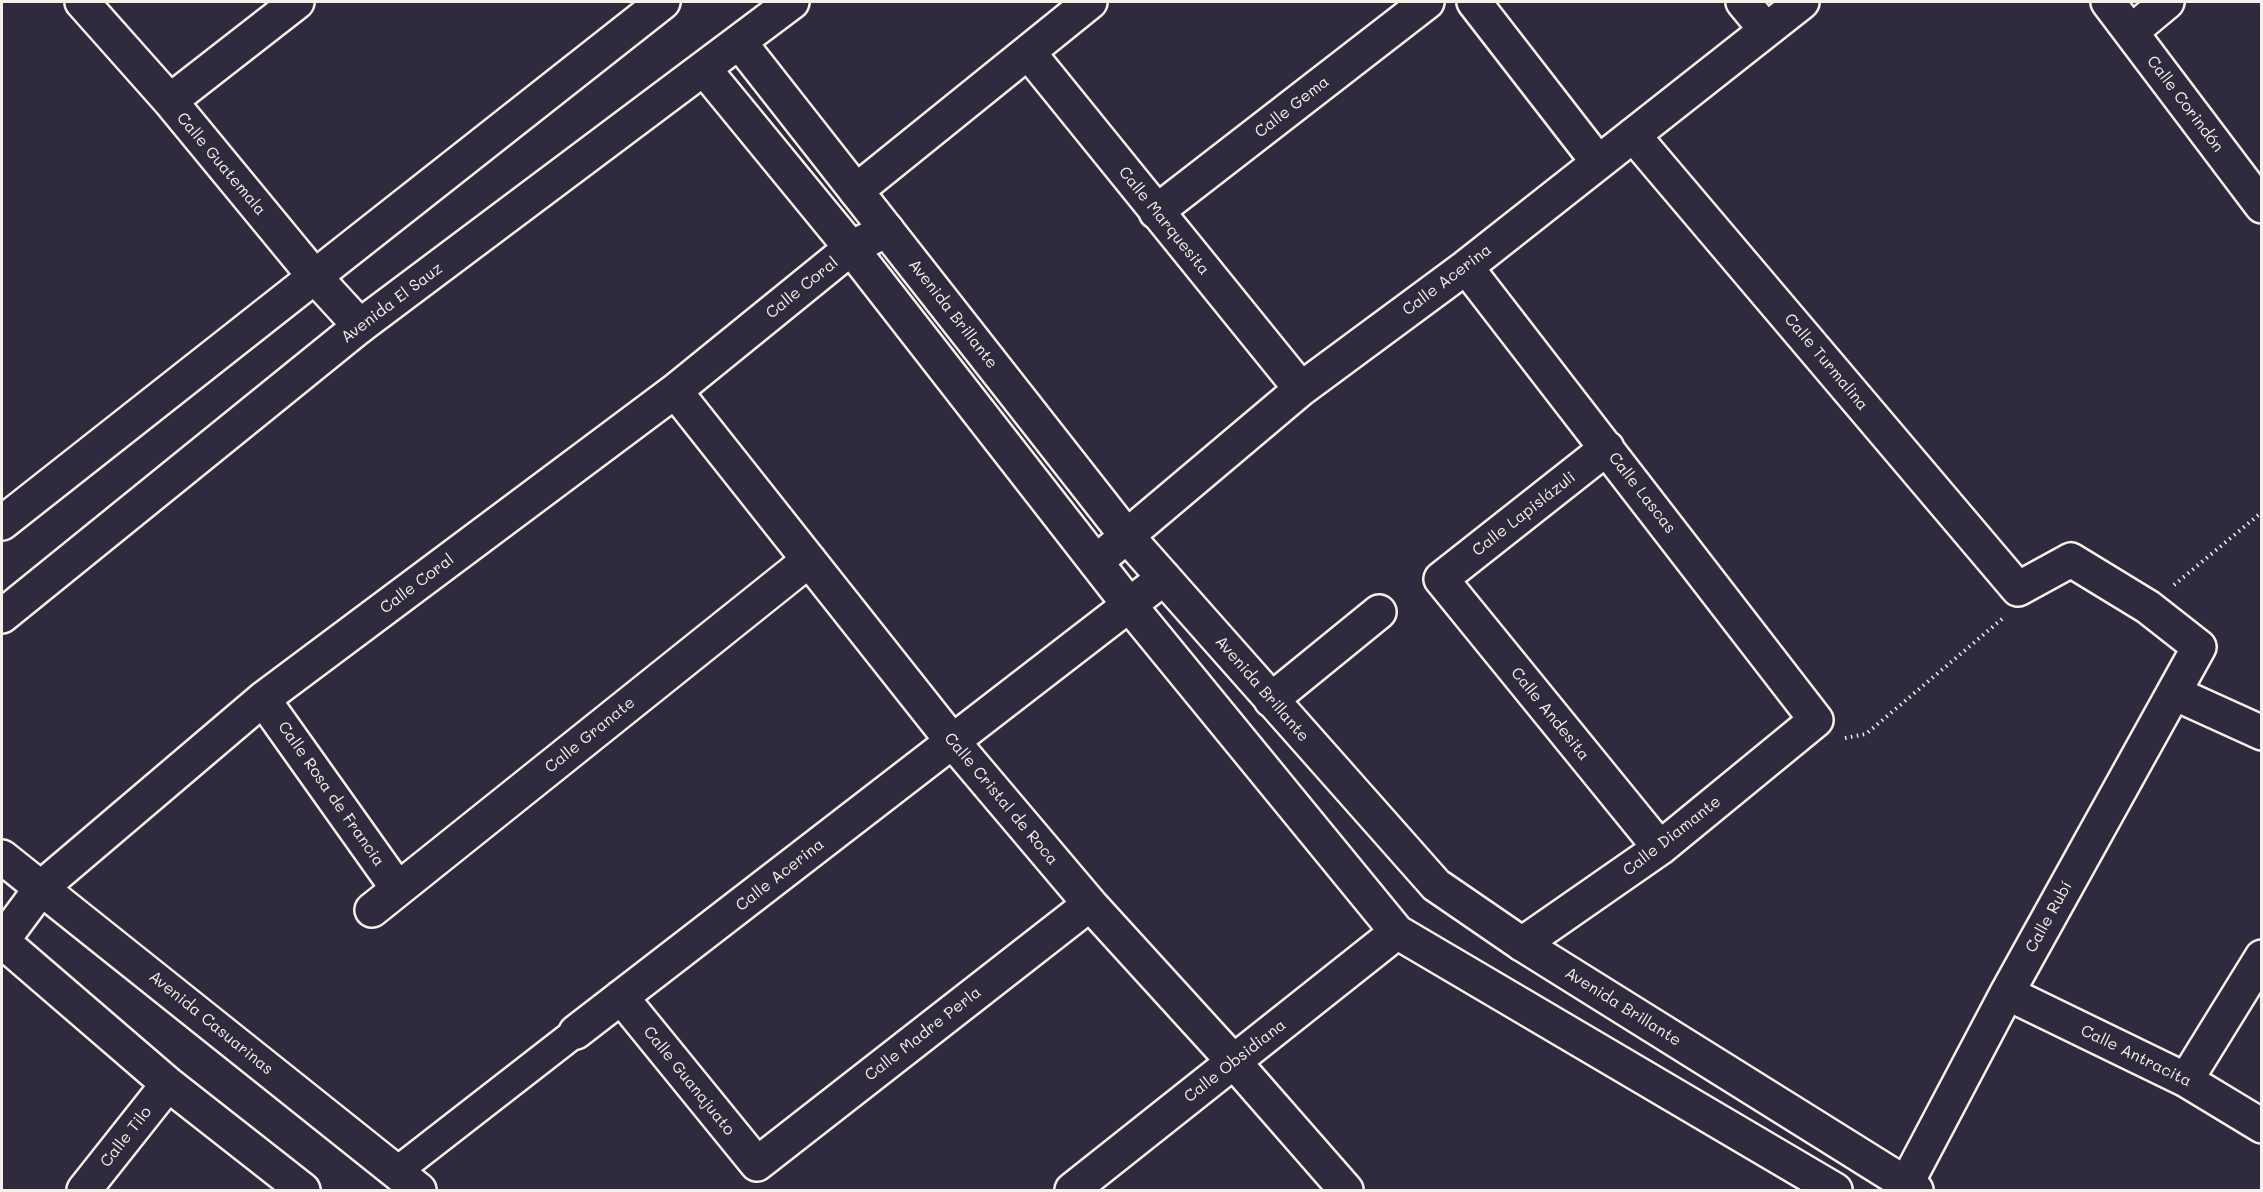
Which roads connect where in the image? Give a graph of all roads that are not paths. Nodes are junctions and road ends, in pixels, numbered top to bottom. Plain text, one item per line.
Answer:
1 (82, 2) edge
2 (297, 2) edge
3 (663, 2) edge
4 (792, 2) edge
5 (1090, 2) edge
6 (1427, 2) edge
7 (1474, 2) edge
8 (1743, 2) edge
9 (1802, 2) edge
10 (2108, 2) edge
11 (2168, 2) edge
12 (1766, 30) junction
13 (2131, 32) junction
14 (740, 43) junction
15 (1028, 52) junction
16 (705, 70) junction
17 (170, 102) junction
18 (1633, 135) junction
19 (1598, 162) junction
20 (856, 191) junction
21 (2262, 206) edge
22 (1156, 212) junction
23 (887, 230) junction
24 (851, 248) junction
25 (1466, 267) junction
26 (315, 277) junction
27 (360, 326) junction
28 (1300, 389) junction
29 (675, 391) junction
30 (1607, 448) junction
31 (2, 523) edge
32 (1126, 535) junction
33 (809, 560) junction
34 (1096, 562) junction
35 (1164, 578) junction
36 (1441, 579) joint
37 (1130, 606) junction
38 (1379, 612) dead end
39 (2, 616) edge
40 (2199, 647) joint
41 (2174, 693) junction
42 (263, 699) junction
43 (1271, 700) junction
44 (1816, 720) joint
45 (2262, 733) edge
46 (953, 742) junction
47 (1660, 848) junction
48 (2, 857) edge
49 (42, 887) junction
50 (398, 889) junction
51 (1090, 904) junction
52 (372, 910) dead end
53 (1397, 932) junction
54 (2, 941) edge
55 (1521, 944) junction
56 (2262, 957) edge
57 (2007, 993) junction
58 (621, 997) junction
59 (576, 1032) joint
60 (1234, 1062) junction
61 (2186, 1080) junction
62 (168, 1084) junction
63 (2262, 1126) edge
64 (757, 1164) joint
65 (407, 1181) edge
66 (1908, 1189) edge
67 (84, 1191) edge
68 (303, 1191) edge
69 (1072, 1191) edge
70 (1346, 1191) edge
71 (1834, 1191) edge

1 - 17 street, Calle Guatemala
2 - 17 street
3 - 26 street
4 - 14 street, Avenida El Sauz
5 - 15 street
6 - 22 street, Calle Gema
7 - 19 street
8 - 12 street
9 - 12 street, Calle Acerina
10 - 13 street, Calle Corindón
11 - 13 street
12 - 18 street, Calle Acerina
13 - 21 street, Calle Corindón
14 - 16 street, Avenida El Sauz
14 - 20 street, Avenida Brillante
15 - 20 street
15 - 22 street, Calle Marquesita
16 - 24 street
16 - 27 street, Avenida El Sauz
17 - 26 street, Calle Guatemala
18 - 19 street, Calle Acerina
18 - 40 street, Calle Turmalina
19 - 25 street, Calle Acerina
20 - 23 street, Avenida Brillante
22 - 28 street, Calle Marquesita
23 - 24 street, Calle Coral
23 - 32 street, Avenida Brillante
24 - 29 street, Calle Coral
24 - 34 street
25 - 28 street, Calle Acerina
25 - 30 street, Calle Lascas
26 - 27 street, Calle Guatemala
26 - 31 street
27 - 39 street, Avenida El Sauz
28 - 32 street, Calle Acerina
29 - 33 street, Calle Cristal de Roca
29 - 42 street, Calle Coral
30 - 36 street, Calle Lapislázuli
30 - 44 street, Calle Lascas
32 - 34 street, Calle Acerina
32 - 35 street, Avenida Brillante
33 - 46 street, Calle Cristal de Roca
33 - 50 street, Calle Granate
34 - 37 street
35 - 37 street, Calle Acerina
35 - 43 street, Avenida Brillante
36 - 47 street, Calle Andesita
37 - 46 street, Calle Acerina
37 - 53 street
38 - 43 street
40 - 41 street, Calle Rubí
41 - 45 street
41 - 57 street, Calle Rubí
42 - 49 street, Calle Coral
42 - 50 street, Calle Rosa de Francia
43 - 55 street, Avenida Brillante
44 - 47 street, Calle Diamante
46 - 51 street, Calle Cristal de Roca
46 - 58 street, Calle Acerina
47 - 55 street, Calle Diamante
48 - 49 street, Avenida Casuarinas
49 - 54 street, Calle Coral
49 - 65 street, Avenida Casuarinas
50 - 52 street, Calle Granate
51 - 60 street, Calle Cristal de Roca
51 - 64 street, Calle Madre Perla
53 - 60 street, Calle Obsidiana
53 - 71 street
54 - 62 street
55 - 66 street, Avenida Brillante
56 - 61 street
57 - 61 street, Calle Antracita
57 - 66 street, Calle Rubí
58 - 59 street, Calle Acerina
58 - 64 street, Calle Guanajuato
59 - 65 street, Calle Acerina
60 - 69 street, Calle Obsidiana
60 - 70 street, Calle Cristal de Roca
61 - 63 street, Calle Antracita
62 - 67 street, Calle Tilo
62 - 68 street

